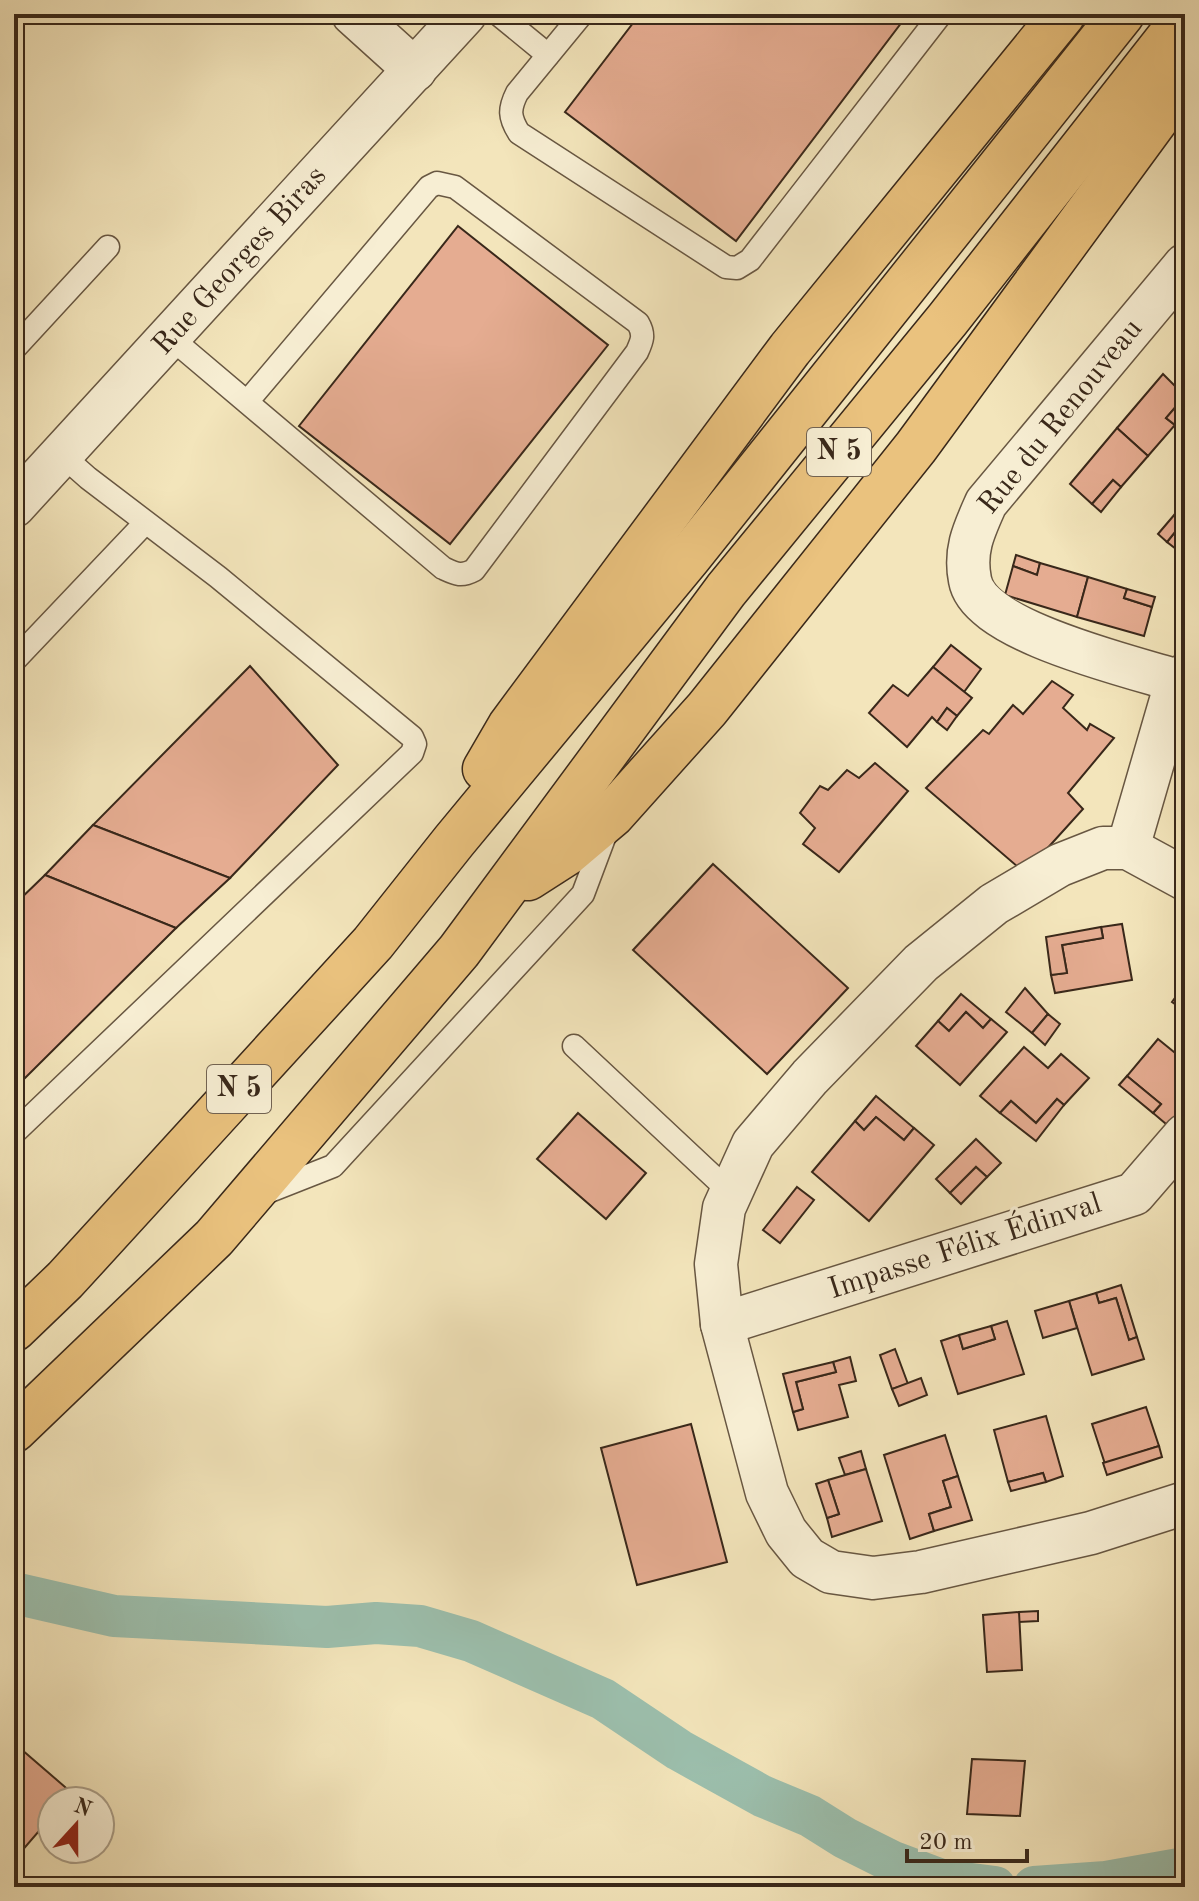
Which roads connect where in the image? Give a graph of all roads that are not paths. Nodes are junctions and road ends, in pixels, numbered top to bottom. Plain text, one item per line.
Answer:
1 (353, 14) edge
2 (465, 14) edge
3 (498, 14) edge
4 (582, 14) edge
5 (941, 14) edge
6 (1063, 14) edge
7 (1122, 14) edge
8 (1185, 17) edge
9 (548, 55) junction
10 (415, 70) junction
11 (1185, 80) edge
12 (108, 247) dead end
13 (1185, 265) edge
14 (171, 338) junction
15 (14, 349) edge
16 (247, 402) junction
17 (62, 455) junction
18 (14, 506) edge
19 (145, 523) junction
20 (14, 661) edge
21 (1183, 678) edge
22 (612, 815) junction
23 (454, 841) junction
24 (1128, 848) junction
25 (1185, 879) edge
26 (503, 894) junction
27 (574, 1046) dead end
28 (14, 1133) edge
29 (1185, 1135) edge
30 (731, 1193) junction
31 (246, 1201) junction
32 (722, 1324) junction
33 (14, 1329) edge
34 (14, 1430) edge
35 (1185, 1503) edge

1 - 10 street
2 - 10 street, Rue Georges Biras
3 - 9 lane
4 - 9 lane
5 - 9 lane
6 - 23 highway
7 - 23 highway, N 5
8 - 26 highway, N 5
10 - 14 street, Rue Georges Biras
11 - 22 highway
12 - 15 lane
13 - 21 street, Rue du Renouveau
14 - 16 lane
14 - 17 street, Rue Georges Biras
16 - 16 lane
17 - 18 street, Rue Georges Biras
17 - 19 lane
19 - 20 lane
19 - 28 lane
21 - 24 street
22 - 26 highway
22 - 31 lane
23 - 33 highway, N 5
24 - 25 street
24 - 30 street
26 - 31 highway, N 5
27 - 30 lane
29 - 32 street, Impasse Félix Édinval
30 - 32 street
31 - 34 highway, N 5
32 - 35 street

